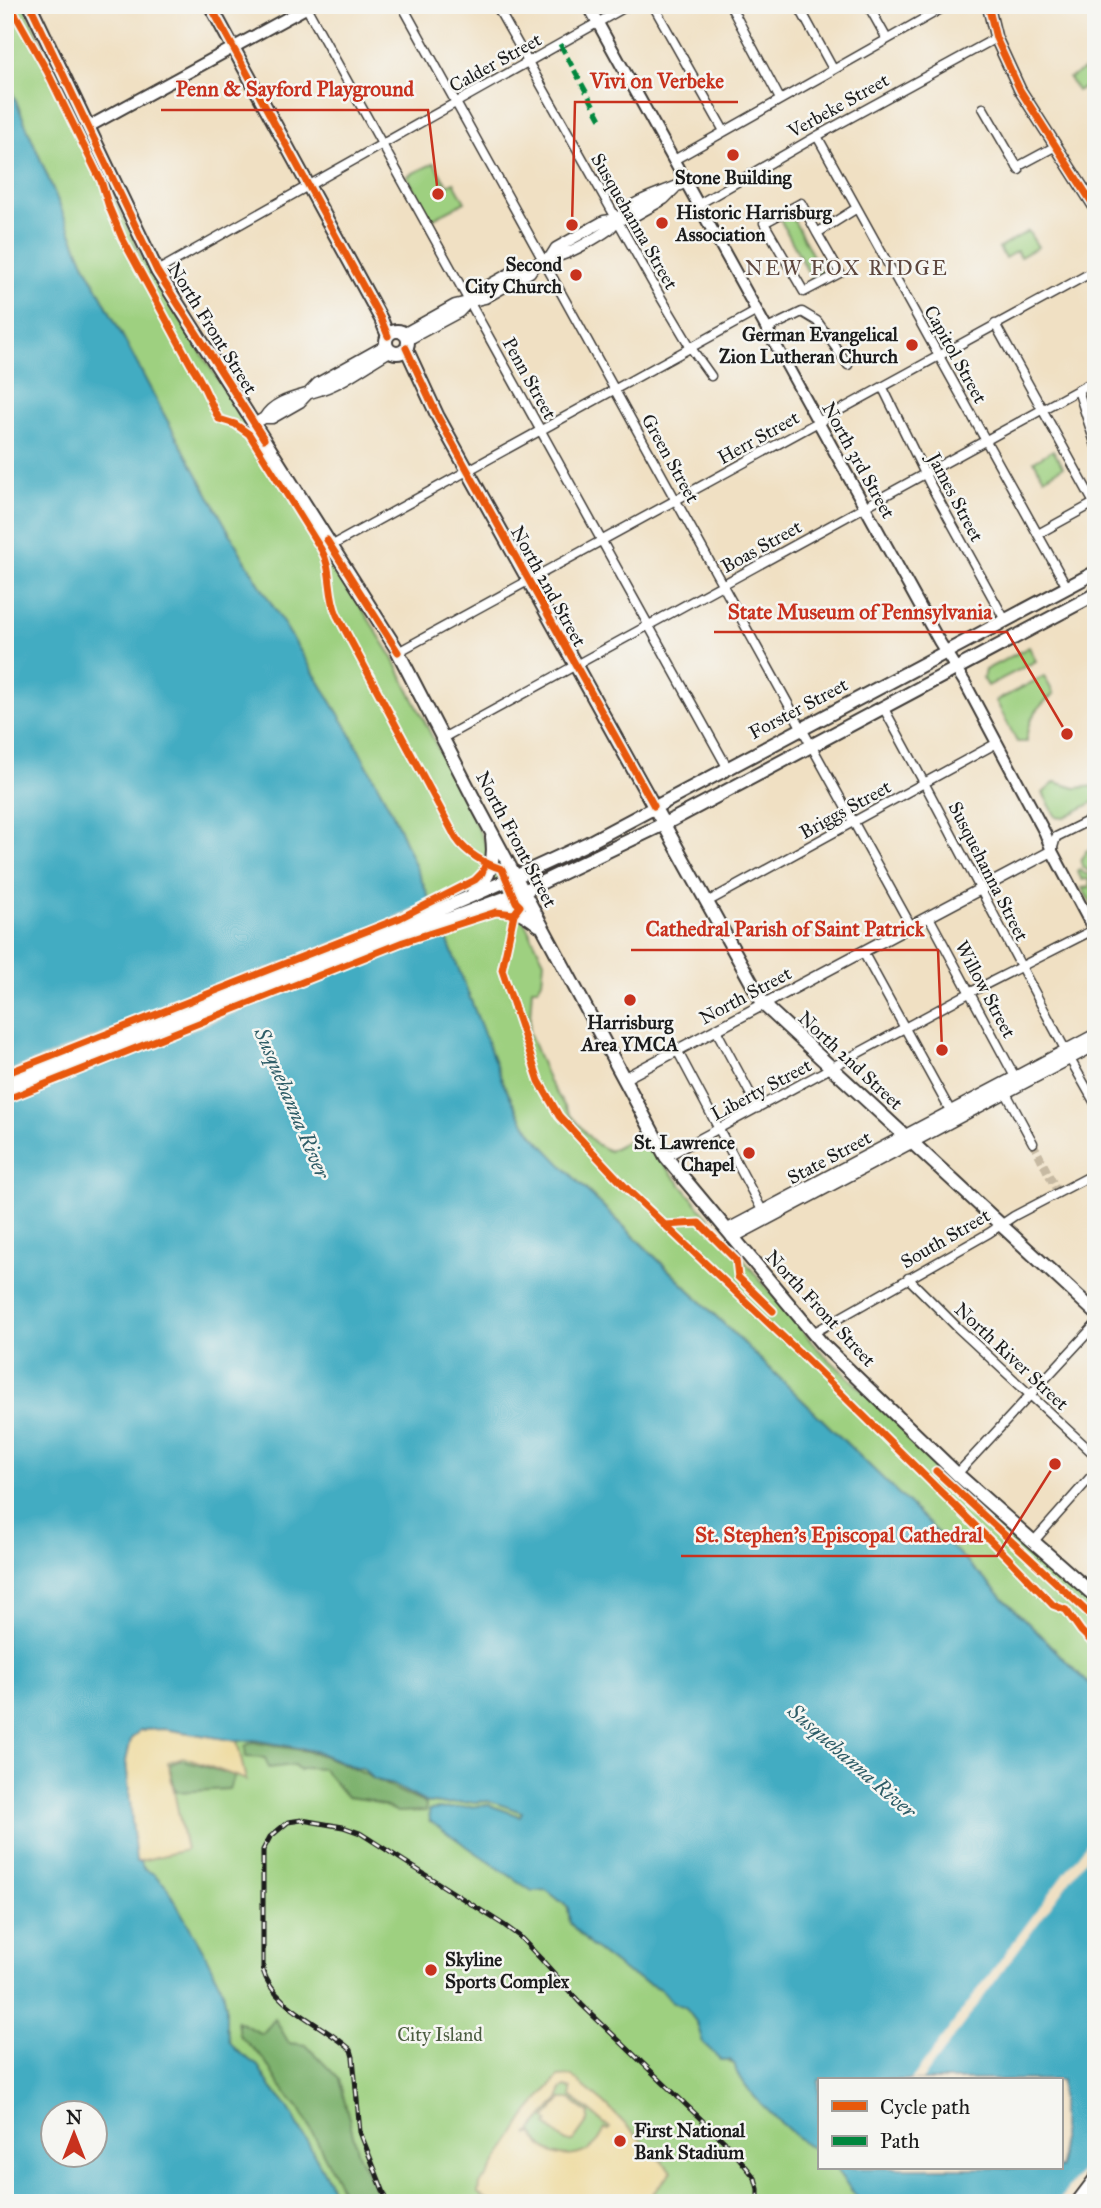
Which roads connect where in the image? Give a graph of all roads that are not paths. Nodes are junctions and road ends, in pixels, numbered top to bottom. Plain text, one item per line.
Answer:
1 (30, 5) edge
2 (210, 5) edge
3 (402, 5) edge
4 (496, 5) edge
5 (588, 5) edge
6 (629, 5) edge
7 (653, 5) edge
8 (730, 5) edge
9 (798, 5) edge
10 (868, 5) edge
11 (948, 5) edge
12 (988, 5) edge
13 (307, 6) edge
14 (598, 23) junction
15 (996, 38) junction
16 (887, 39) junction
17 (233, 47) junction
18 (527, 63) junction
19 (833, 69) junction
20 (780, 99) junction
21 (456, 102) junction
22 (983, 108) dead end
23 (88, 127) junction
24 (724, 131) junction
25 (817, 136) junction
26 (383, 143) junction
27 (1056, 146) junction
28 (674, 160) junction
29 (310, 185) junction
30 (681, 185) junction
31 (699, 204) junction
32 (858, 208) junction
33 (1096, 209) edge
34 (617, 220) junction
35 (817, 233) junction
36 (547, 258) junction
37 (1096, 270) edge
38 (158, 271) junction
39 (470, 301) junction
40 (757, 312) junction
41 (995, 324) junction
42 (767, 329) junction
43 (397, 342) junction
44 (691, 348) junction
45 (939, 355) junction
46 (848, 365) dead end
47 (711, 376) dead end
48 (1096, 380) edge
49 (883, 387) junction
50 (615, 390) junction
51 (1078, 390) junction
52 (1042, 409) junction
53 (259, 421) junction
54 (818, 422) junction
55 (541, 430) junction
56 (986, 440) junction
57 (1096, 446) edge
58 (467, 471) junction
59 (925, 474) junction
60 (676, 500) junction
61 (1095, 503) edge
62 (865, 507) junction
63 (1038, 534) junction
64 (602, 540) junction
65 (331, 546) junction
66 (1096, 572) edge
67 (528, 581) junction
68 (723, 584) junction
69 (1067, 587) junction
70 (1096, 594) edge
71 (1005, 620) junction
72 (650, 624) junction
73 (398, 652) junction
74 (946, 652) junction
75 (576, 665) junction
76 (956, 668) junction
77 (883, 707) junction
78 (802, 728) junction
79 (441, 739) junction
80 (997, 743) junction
81 (811, 745) junction
82 (727, 768) junction
83 (925, 782) junction
84 (654, 807) junction
85 (1096, 817) edge
86 (853, 822) junction
87 (663, 823) junction
88 (492, 830) junction
89 (1052, 851) junction
90 (517, 877) junction
91 (524, 891) junction
92 (979, 891) junction
93 (467, 899) junction
94 (707, 902) junction
95 (478, 908) junction
96 (452, 911) junction
97 (929, 917) junction
98 (911, 926) junction
99 (544, 929) junction
100 (1095, 932) edge
101 (863, 952) junction
102 (1021, 968) junction
103 (971, 992) junction
104 (764, 1004) junction
105 (905, 1028) junction
106 (716, 1030) junction
107 (1096, 1034) edge
108 (1095, 1047) edge
109 (677, 1050) junction
110 (1068, 1055) junction
111 (833, 1068) junction
112 (1015, 1077) junction
113 (625, 1078) junction
114 (5, 1083) edge
115 (1006, 1093) junction
116 (5, 1094) edge
117 (1096, 1105) edge
118 (758, 1108) junction
119 (951, 1112) junction
120 (720, 1129) junction
121 (909, 1140) junction
122 (1033, 1143) tunnel mouth
123 (666, 1157) junction
124 (1096, 1173) edge
125 (764, 1212) junction
126 (1001, 1224) junction
127 (729, 1234) junction
128 (908, 1278) junction
129 (1096, 1313) edge
130 (1096, 1324) edge
131 (813, 1333) junction
132 (1029, 1394) junction
133 (1096, 1456) edge
134 (1096, 1471) edge
135 (957, 1474) junction
136 (1034, 1541) junction
137 (1096, 1597) edge
138 (1096, 2178) edge
139 (1077, 2203) edge

1 - 23 main road, North Front Street
2 - 17 main road, North 2nd Street
3 - 21 street, Green Street
4 - 18 street, Susquehanna Street
5 - 14 main road, North 3rd Street
6 - 14 street, Calder Street
7 - 24 street
8 - 20 street
9 - 19 street
10 - 16 street
11 - 16 street, Verbeke Street
12 - 15 main road
13 - 17 main road
13 - 26 street, Penn Street
14 - 18 street, Calder Street
14 - 28 main road, North 3rd Street
15 - 25 street, Verbeke Street
15 - 27 main road
16 - 19 street, Verbeke Street
17 - 23 main road
17 - 29 main road, North 2nd Street
18 - 21 street, Calder Street
18 - 34 street, Susquehanna Street
19 - 20 street, Verbeke Street
20 - 24 street, Verbeke Street
21 - 26 street, Calder Street
21 - 36 street, Green Street
22 - 27 street
23 - 38 main road, North Front Street
24 - 28 street, Verbeke Street
25 - 31 street, Verbeke Street
25 - 32 street, Capitol Street
26 - 29 street, Calder Street
26 - 39 street, Penn Street
27 - 33 main road
28 - 30 main road, North 3rd Street
29 - 38 street, Calder Street
29 - 43 main road, North 2nd Street
30 - 31 main road, North 3rd Street
30 - 34 street
31 - 40 main road, North 3rd Street
32 - 35 street
32 - 45 street, Capitol Street
34 - 36 street
34 - 44 street, Susquehanna Street
35 - 35 street
36 - 39 street
36 - 50 street, Green Street
37 - 41 street, Herr Street
38 - 53 main road, North Front Street
39 - 43 street
39 - 55 street, Penn Street
40 - 42 main road, North 3rd Street
40 - 44 street
41 - 45 street, Herr Street
41 - 52 street
42 - 46 street
42 - 54 main road, North 3rd Street
43 - 53 street
43 - 58 main road, North 2nd Street
44 - 47 street, Susquehanna Street
44 - 50 street
45 - 49 street, Herr Street
45 - 56 street, Capitol Street
48 - 51 street, Boas Street
49 - 54 street, Herr Street
49 - 59 street, James Street
50 - 55 street
50 - 60 street, Green Street
51 - 52 street, Boas Street
51 - 57 street
52 - 56 street, Boas Street
52 - 61 street
53 - 65 main road, North Front Street
54 - 60 street, Herr Street
54 - 62 main road, North 3rd Street
55 - 58 street
55 - 64 street, Penn Street
56 - 59 street, Boas Street
56 - 63 street, Capitol Street
58 - 65 street
58 - 67 main road, North 2nd Street
59 - 62 street, Boas Street
59 - 71 street, James Street
60 - 64 street, Herr Street
60 - 68 street, Green Street
61 - 63 street
62 - 68 street, Boas Street
62 - 74 main road, North 3rd Street
63 - 69 street, Capitol Street
64 - 67 street, Herr Street
64 - 72 street, Penn Street
65 - 73 main road, North Front Street
66 - 69 main road, Forster Street
67 - 73 street, Herr Street
67 - 75 main road, North 2nd Street
68 - 72 street, Boas Street
68 - 78 street, Green Street
69 - 71 main road, Forster Street
70 - 76 main road, Forster Street
71 - 74 main road, Forster Street
72 - 75 street, Boas Street
72 - 82 street, Penn Street
73 - 79 main road, North Front Street
74 - 76 main road, North 3rd Street
74 - 78 main road, Forster Street
75 - 79 street, Boas Street
75 - 84 main road, North 2nd Street
76 - 77 main road, Forster Street
76 - 80 main road, North 3rd Street
77 - 81 main road, Forster Street
77 - 83 street, Susquehanna Street
78 - 81 street, Green Street
78 - 82 main road, Forster Street
79 - 88 main road, North Front Street
80 - 83 street, Briggs Street
80 - 89 main road, North 3rd Street
81 - 86 street, Green Street
81 - 87 main road, Forster Street
82 - 84 main road, Forster Street
83 - 86 street, Briggs Street
83 - 92 street, Susquehanna Street
84 - 87 main road, North 2nd Street
84 - 90 main road, Forster Street
85 - 89 street, North Street
86 - 94 street, Briggs Street
86 - 98 street, Green Street
87 - 91 main road, Forster Street
87 - 94 main road, North 2nd Street
88 - 90 main road, North Front Street
88 - 93 main road
89 - 92 street, North Street
89 - 100 main road, North 3rd Street
90 - 91 main road, North Front Street
90 - 93 main road, Forster Street
91 - 95 main road, Forster Street
91 - 99 main road, North Front Street
92 - 97 street, North Street
92 - 102 street, Susquehanna Street
93 - 96 main road, Forster Street
94 - 104 main road, North 2nd Street
95 - 96 main road, Forster Street
95 - 99 main road
96 - 114 main road
96 - 116 main road
97 - 98 street, North Street
97 - 103 street, Willow Street
98 - 101 street, North Street
99 - 113 main road, North Front Street
100 - 102 street, Liberty Street
101 - 104 street, North Street
101 - 105 street
102 - 103 street, Liberty Street
102 - 110 street, Susquehanna Street
103 - 105 street, Liberty Street
103 - 112 street, Willow Street
104 - 106 street, North Street
104 - 111 main road, North 2nd Street
105 - 111 street, Liberty Street
105 - 119 street
106 - 109 street, North Street
106 - 118 street
107 - 110 street, State Street
108 - 110 street, State Street
109 - 113 street, North Street
109 - 120 street
110 - 112 street, State Street
110 - 115 street, State Street
110 - 117 street, Susquehanna Street
111 - 118 street, Liberty Street
111 - 121 main road, North 2nd Street
112 - 119 street, State Street
113 - 123 main road, North Front Street
115 - 121 street, State Street
115 - 122 street
118 - 120 street, Liberty Street
119 - 121 street, State Street
120 - 123 street, Liberty Street
120 - 125 street
121 - 125 street, State Street
121 - 126 main road, North 2nd Street
121 - 127 street, State Street
123 - 127 main road, North Front Street
124 - 126 street, South Street
125 - 127 street, State Street
126 - 128 street, South Street
126 - 129 main road, North 2nd Street
127 - 131 main road, North Front Street
128 - 131 street, South Street
128 - 132 street, North River Street
130 - 132 street
131 - 135 main road, North Front Street
132 - 133 street, North River Street
132 - 135 street
134 - 136 street
135 - 136 main road, North Front Street
136 - 137 main road, North Front Street
138 - 139 main road

